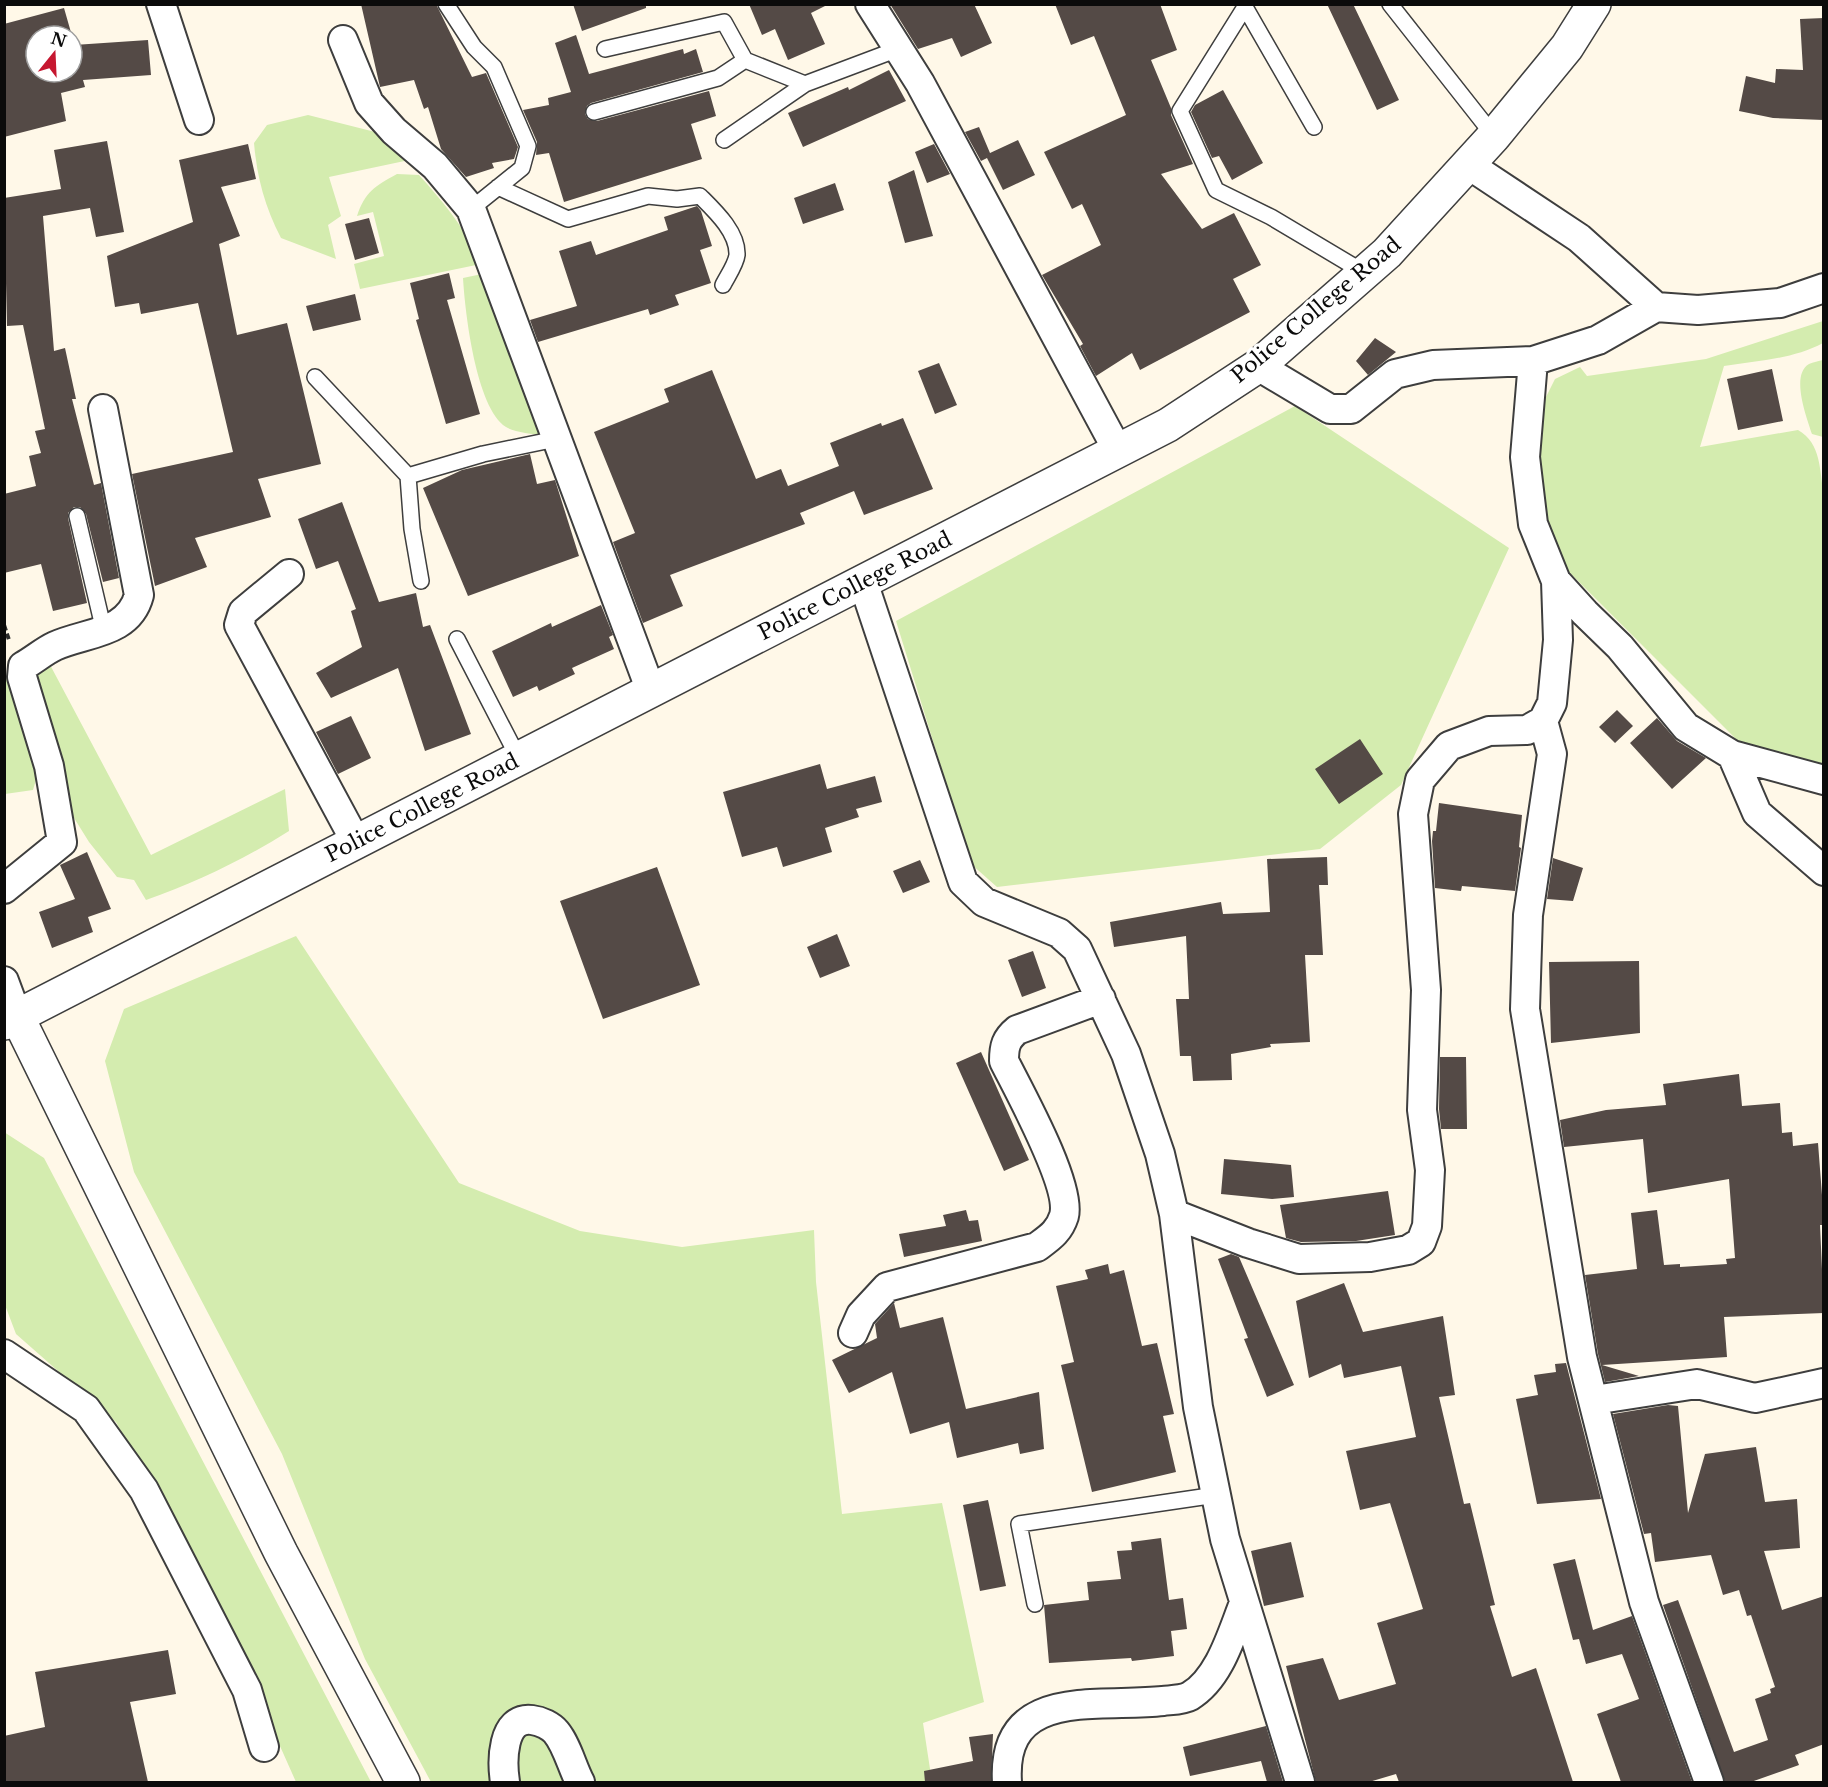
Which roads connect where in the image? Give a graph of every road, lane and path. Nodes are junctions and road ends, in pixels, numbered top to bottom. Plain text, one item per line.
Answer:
1 (161, 4) edge
2 (446, 4) edge
3 (870, 4) edge
4 (1390, 4) edge
5 (1594, 4) edge
6 (343, 40) dead end
7 (898, 49) junction
8 (605, 50) dead end
9 (745, 60) junction
10 (805, 84) junction
11 (594, 112) dead end
12 (199, 120) dead end
13 (1314, 127) dead end
14 (1494, 136) junction
15 (724, 140) dead end
16 (1469, 165) junction
17 (498, 188) junction
18 (471, 209) junction
19 (1365, 273) junction
20 (723, 285) dead end
21 (1824, 288) edge
22 (1656, 307) junction
23 (1533, 361) junction
24 (1258, 366) junction
25 (315, 377) dead end
26 (103, 409) dead end
27 (556, 439) junction
28 (1118, 451) junction
29 (408, 476) junction
30 (77, 516) dead end
31 (290, 574) dead end
32 (422, 581) dead end
33 (1556, 581) junction
34 (863, 582) junction
35 (104, 631) junction
36 (457, 639) dead end
37 (651, 691) junction
38 (1543, 722) junction
39 (1732, 755) junction
40 (519, 759) junction
41 (1824, 780) edge
42 (357, 842) junction
43 (1824, 871) edge
44 (4, 889) edge
45 (4, 981) edge
46 (1101, 999) junction
47 (11, 1020) edge
48 (1174, 1214) junction
49 (853, 1333) dead end
50 (4, 1354) edge
51 (1824, 1383) edge
52 (1594, 1400) junction
53 (1216, 1495) junction
54 (1244, 1603) junction
55 (1035, 1604) dead end
56 (264, 1747) dead end
57 (403, 1782) edge
58 (505, 1782) edge
59 (580, 1782) edge
60 (1008, 1782) edge
61 (1300, 1782) edge
62 (1709, 1782) edge

1 - 12 street
2 - 17 lane
3 - 7 street
4 - 14 lane
5 - 14 street, Police College Road
6 - 18 street
7 - 10 lane
7 - 28 street
8 - 9 lane
9 - 10 lane
9 - 11 lane
10 - 15 lane
13 - 19 lane
14 - 16 street, Police College Road
16 - 19 street, Police College Road
16 - 22 street
17 - 18 lane
17 - 20 lane
18 - 27 street
19 - 24 street, Police College Road
21 - 22 street
22 - 23 street
23 - 24 street
23 - 33 street
24 - 28 street, Police College Road
25 - 29 lane
26 - 35 street
27 - 29 lane
27 - 37 street
28 - 34 street, Police College Road
29 - 32 lane
30 - 35 lane
31 - 42 street
33 - 38 street
33 - 39 street
34 - 37 street, Police College Road
34 - 46 street
35 - 44 street
36 - 40 lane
37 - 40 street, Police College Road
38 - 48 street
38 - 52 street
39 - 41 street
39 - 43 street
40 - 42 street, Police College Road
42 - 47 street, Police College Road
45 - 47 street
46 - 48 street
46 - 49 street
47 - 57 street
48 - 53 street
50 - 56 street
51 - 52 street
52 - 62 street
53 - 54 street
53 - 55 lane
54 - 60 street
54 - 61 street
58 - 59 street

